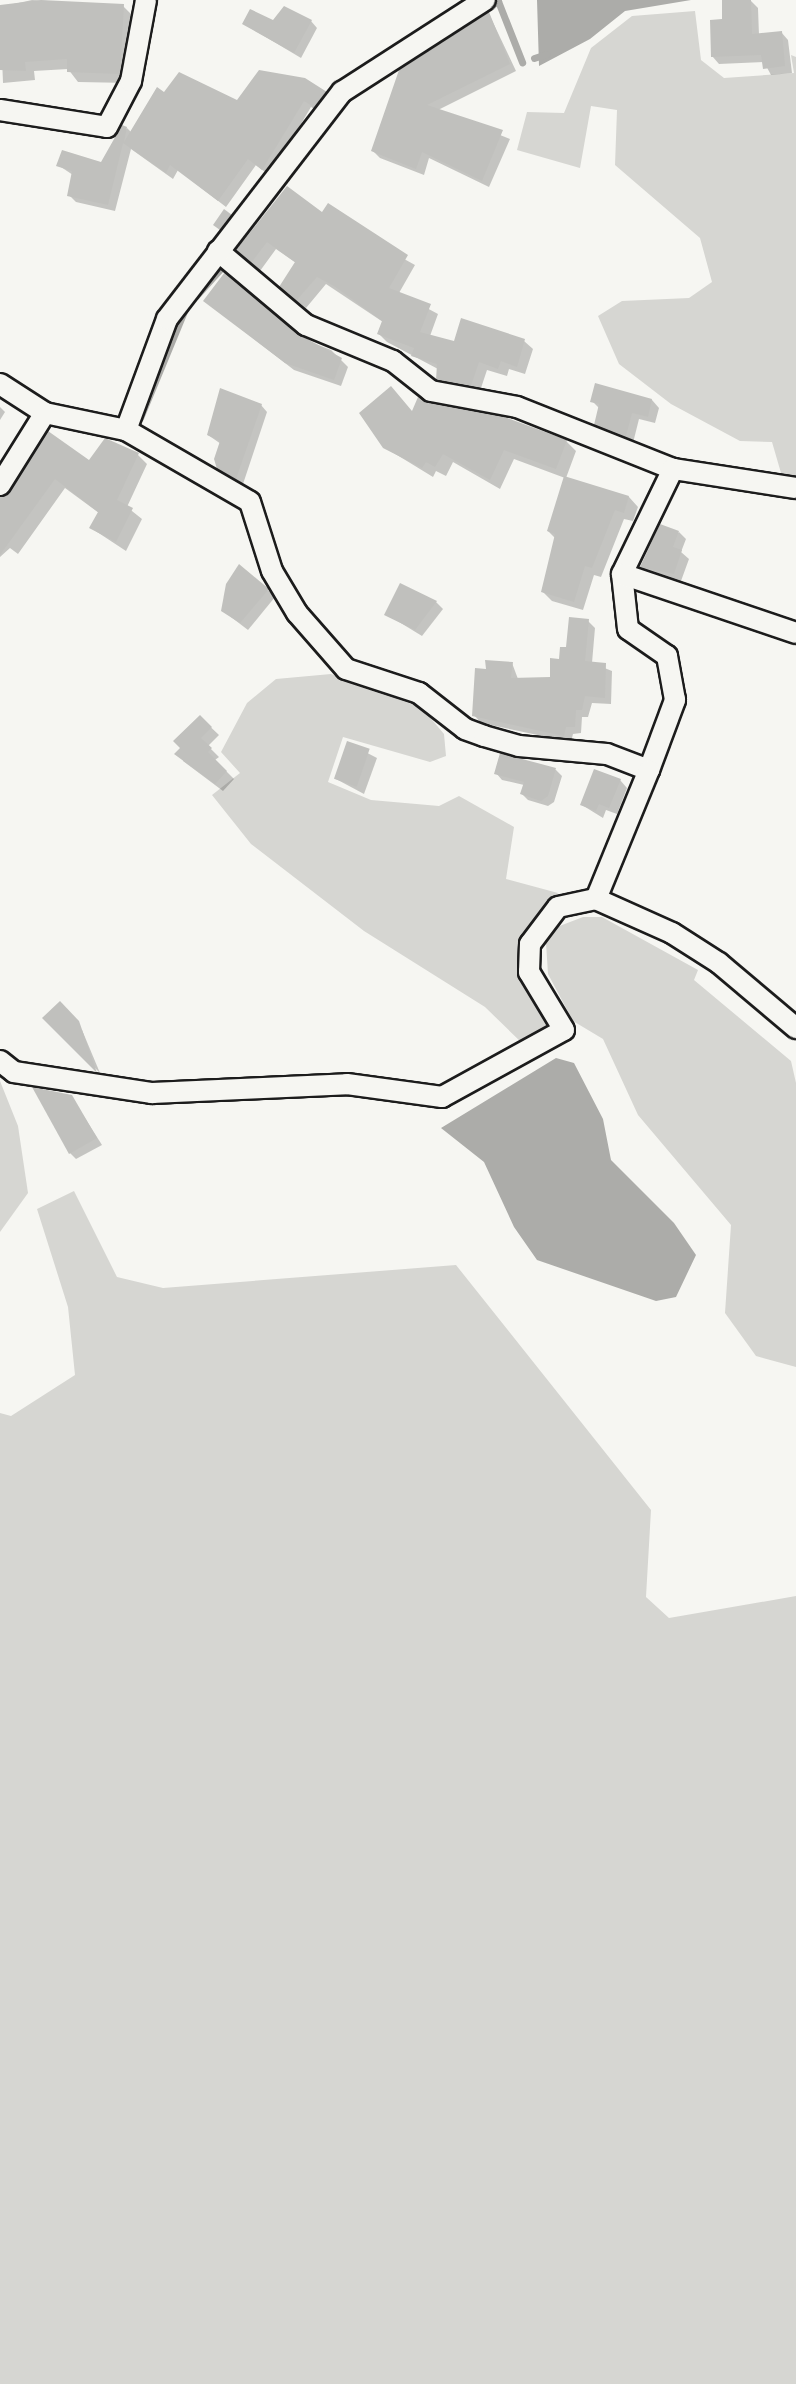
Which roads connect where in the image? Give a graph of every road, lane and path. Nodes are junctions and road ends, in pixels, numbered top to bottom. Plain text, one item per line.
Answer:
1 (146, 0) edge
2 (485, 0) edge
3 (0, 110) edge
4 (218, 251) junction
5 (0, 384) edge
6 (45, 413) junction
7 (131, 432) junction
8 (673, 469) junction
9 (0, 485) edge
10 (796, 488) edge
11 (622, 574) junction
12 (796, 633) edge
13 (649, 770) junction
14 (596, 899) junction
15 (796, 1028) edge
16 (0, 1061) edge

1 - 3 street
2 - 4 street
4 - 7 street
4 - 8 street
5 - 6 street
6 - 7 street
6 - 9 street
7 - 13 street
8 - 10 street
8 - 11 street
11 - 12 street
11 - 13 street
13 - 14 street
14 - 15 street
14 - 16 street

